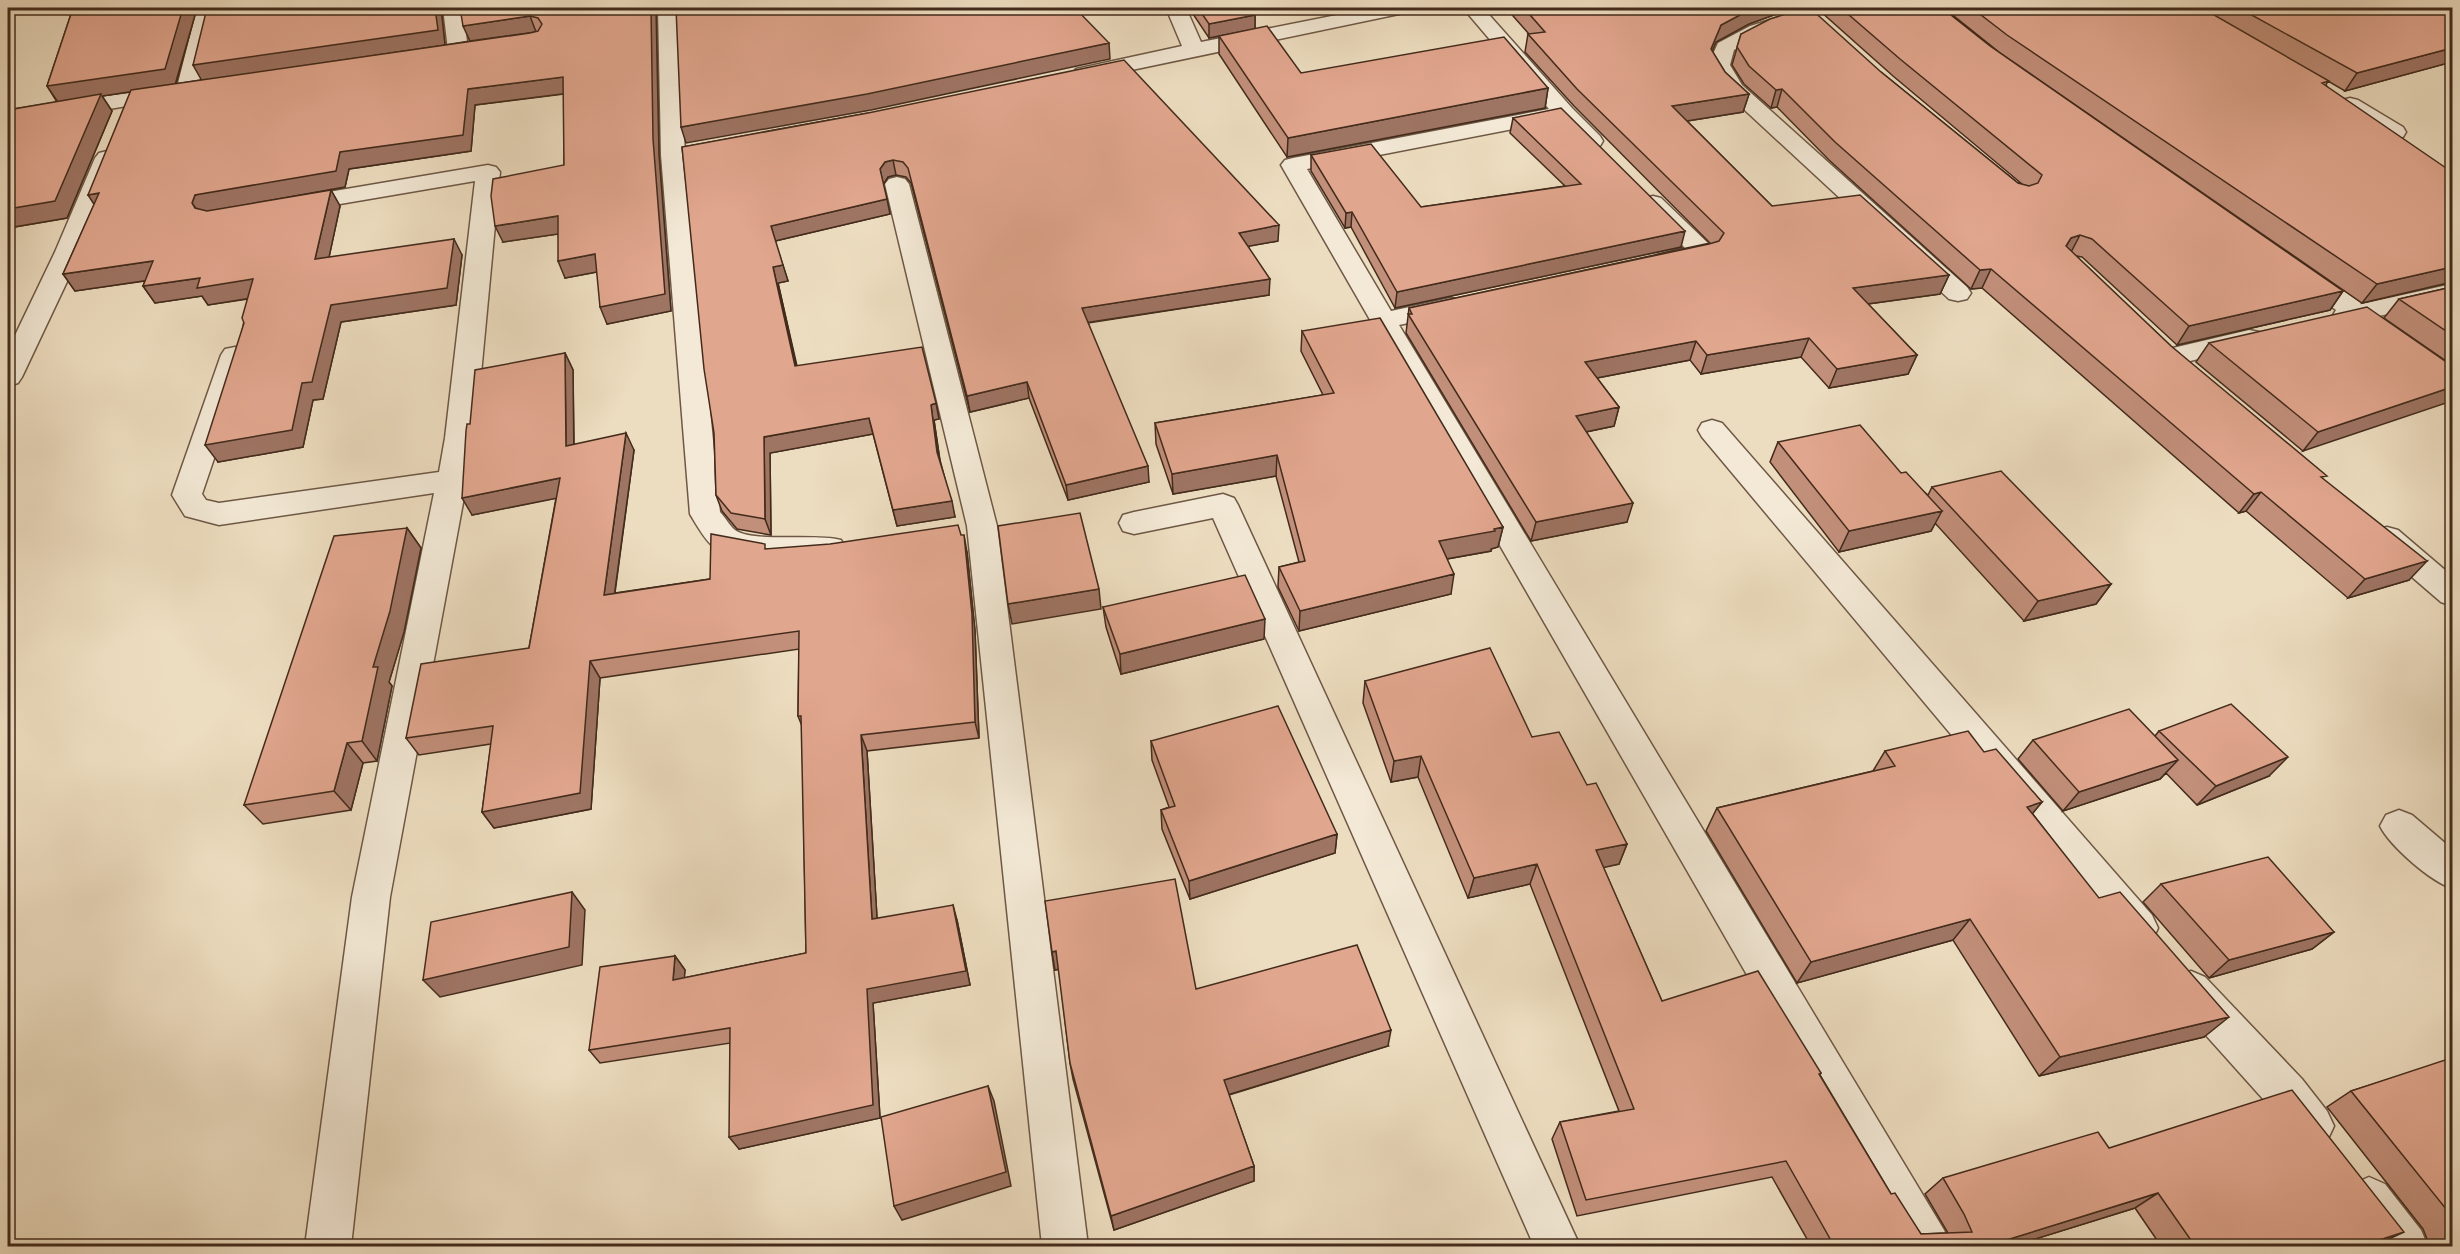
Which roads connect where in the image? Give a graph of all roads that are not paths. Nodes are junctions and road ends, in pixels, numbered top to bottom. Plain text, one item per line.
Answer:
1 (207, 8) edge
2 (453, 8) edge
3 (668, 8) edge
4 (1176, 8) edge
5 (1399, 8) edge
6 (1473, 8) edge
7 (1797, 17) edge
8 (480, 47) edge
9 (458, 50) junction
10 (1194, 50) junction
11 (434, 53) edge
12 (1067, 77) edge
13 (210, 88) edge
14 (186, 92) junction
15 (2334, 96) edge
16 (130, 99) junction
17 (1564, 113) junction
18 (8, 119) edge
19 (122, 121) edge
20 (2395, 132) edge
21 (113, 143) edge
22 (1605, 154) edge
23 (897, 184) edge
24 (1637, 187) edge
25 (276, 208) edge
26 (2281, 259) edge
27 (1646, 264) edge
28 (2452, 292) edge
29 (1958, 293) dead end
30 (1474, 301) edge
31 (2358, 312) junction
32 (1383, 321) junction
33 (2322, 321) edge
34 (2276, 332) edge
35 (240, 339) edge
36 (8, 377) edge
37 (2198, 379) edge
38 (2452, 380) edge
39 (1712, 430) dead end
40 (453, 480) junction
41 (1134, 523) dead end
42 (2371, 524) edge
43 (858, 544) edge
44 (2452, 594) edge
45 (2399, 826) dead end
46 (2452, 872) edge
47 (328, 1246) edge
48 (1065, 1246) edge
49 (1557, 1246) edge
50 (1928, 1246) edge
51 (2405, 1246) edge

1 - 14 street
2 - 9 street
3 - 43 street
4 - 10 street
5 - 10 street
6 - 17 street
7 - 29 street
8 - 9 street
9 - 11 street
10 - 12 street
13 - 14 street
14 - 16 street
15 - 20 street
16 - 18 street
16 - 19 street
17 - 22 street
17 - 32 street
21 - 36 street
23 - 48 street
24 - 27 street
25 - 40 street
26 - 31 street
28 - 31 street
30 - 32 street
31 - 33 street
31 - 38 street
32 - 50 street
34 - 37 street
35 - 40 street
39 - 51 street
40 - 47 street
41 - 49 street
42 - 44 street
45 - 46 street

